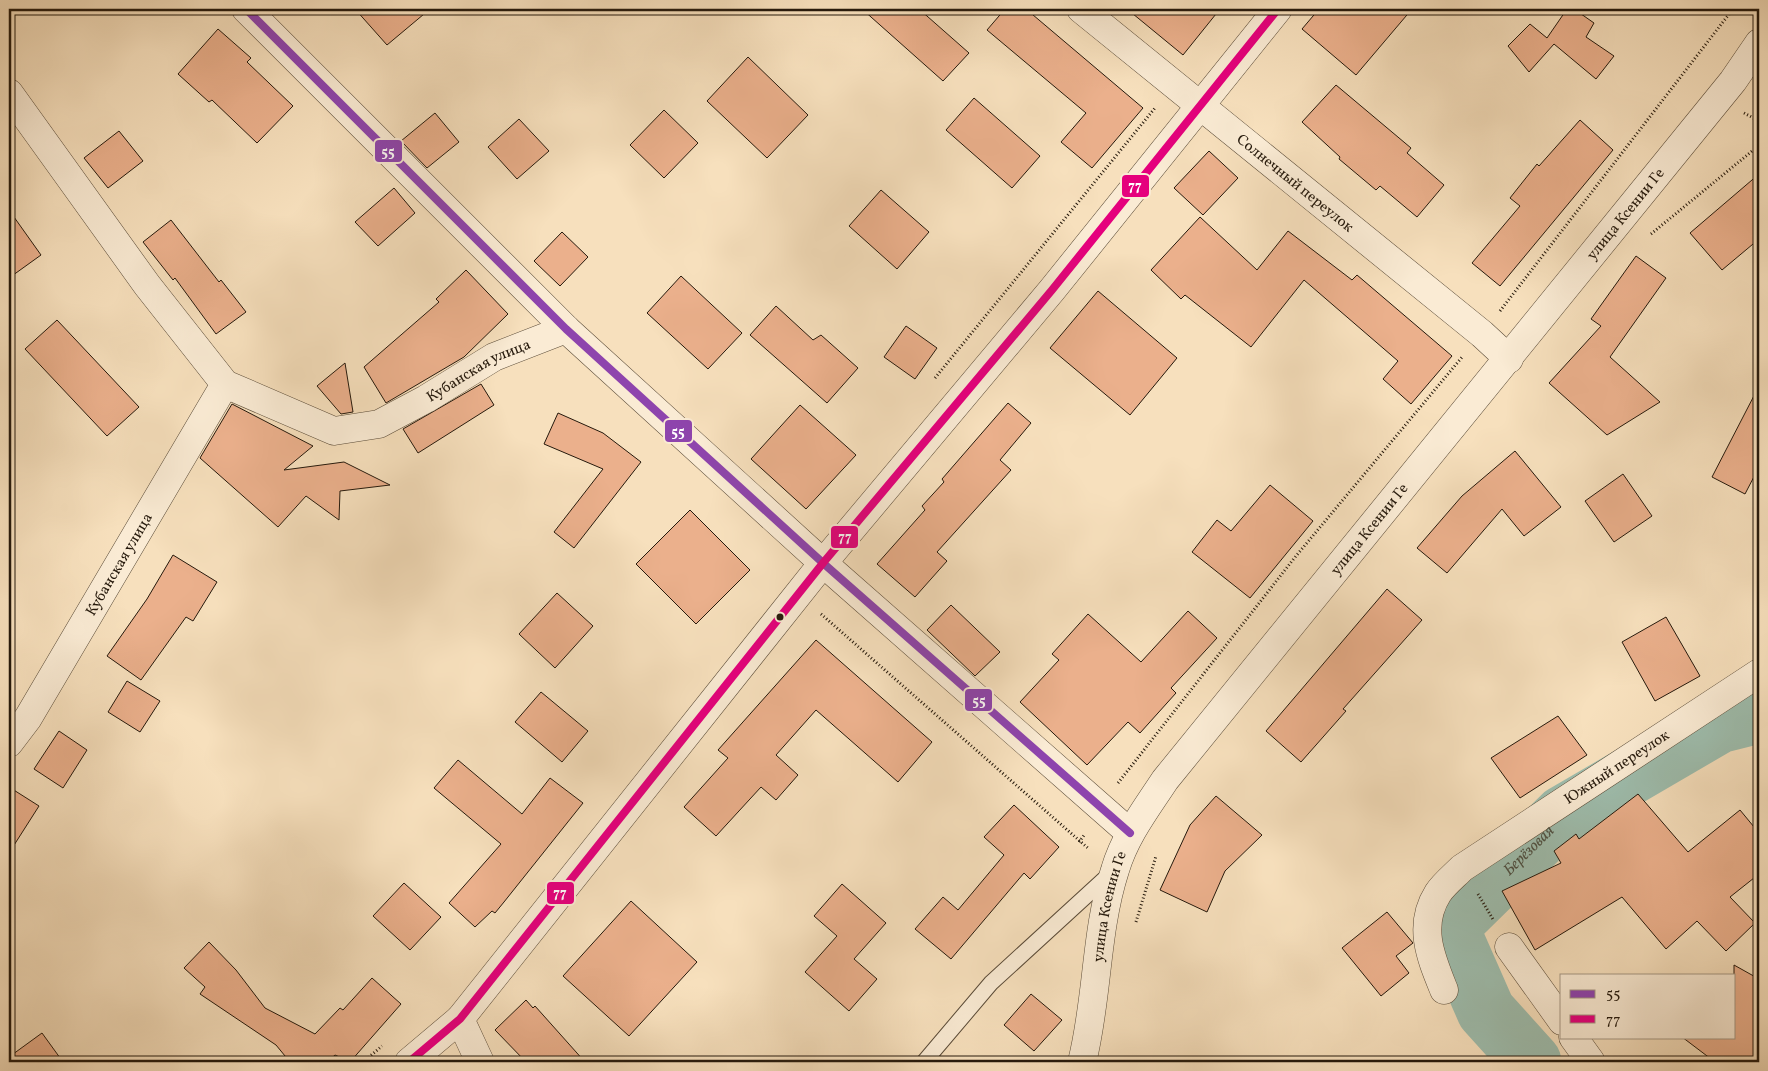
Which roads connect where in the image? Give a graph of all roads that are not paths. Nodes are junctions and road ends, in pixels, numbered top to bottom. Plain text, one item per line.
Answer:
1 (246, 9) edge
2 (1081, 9) edge
3 (1278, 9) edge
4 (1759, 43) edge
5 (9, 93) edge
6 (1198, 106) junction
7 (566, 329) junction
8 (1509, 359) junction
9 (225, 384) junction
10 (823, 563) junction
11 (1759, 673) edge
12 (9, 743) edge
13 (1130, 833) junction
14 (1115, 870) junction
15 (1509, 947) road end
16 (1444, 990) dead end
17 (460, 1018) junction
18 (1560, 1018) edge
19 (1574, 1038) edge
20 (409, 1062) edge
21 (480, 1062) edge
22 (924, 1062) edge
23 (1082, 1062) edge
24 (1591, 1062) edge

1 - 7 street
2 - 6 street, Солнечный переулок
3 - 6 street
4 - 8 street, улица Ксении Ге
5 - 9 street, Кубанская улица
6 - 8 street, Солнечный переулок
6 - 10 street
7 - 9 street, Кубанская улица
7 - 10 street
8 - 13 street, улица Ксении Ге
9 - 12 street, Кубанская улица
10 - 13 street
10 - 17 street
11 - 16 street, Южный переулок
13 - 14 street, улица Ксении Ге
14 - 22 lane
14 - 23 street, улица Ксении Ге
15 - 18 street
17 - 20 street
17 - 21 street
19 - 24 street

